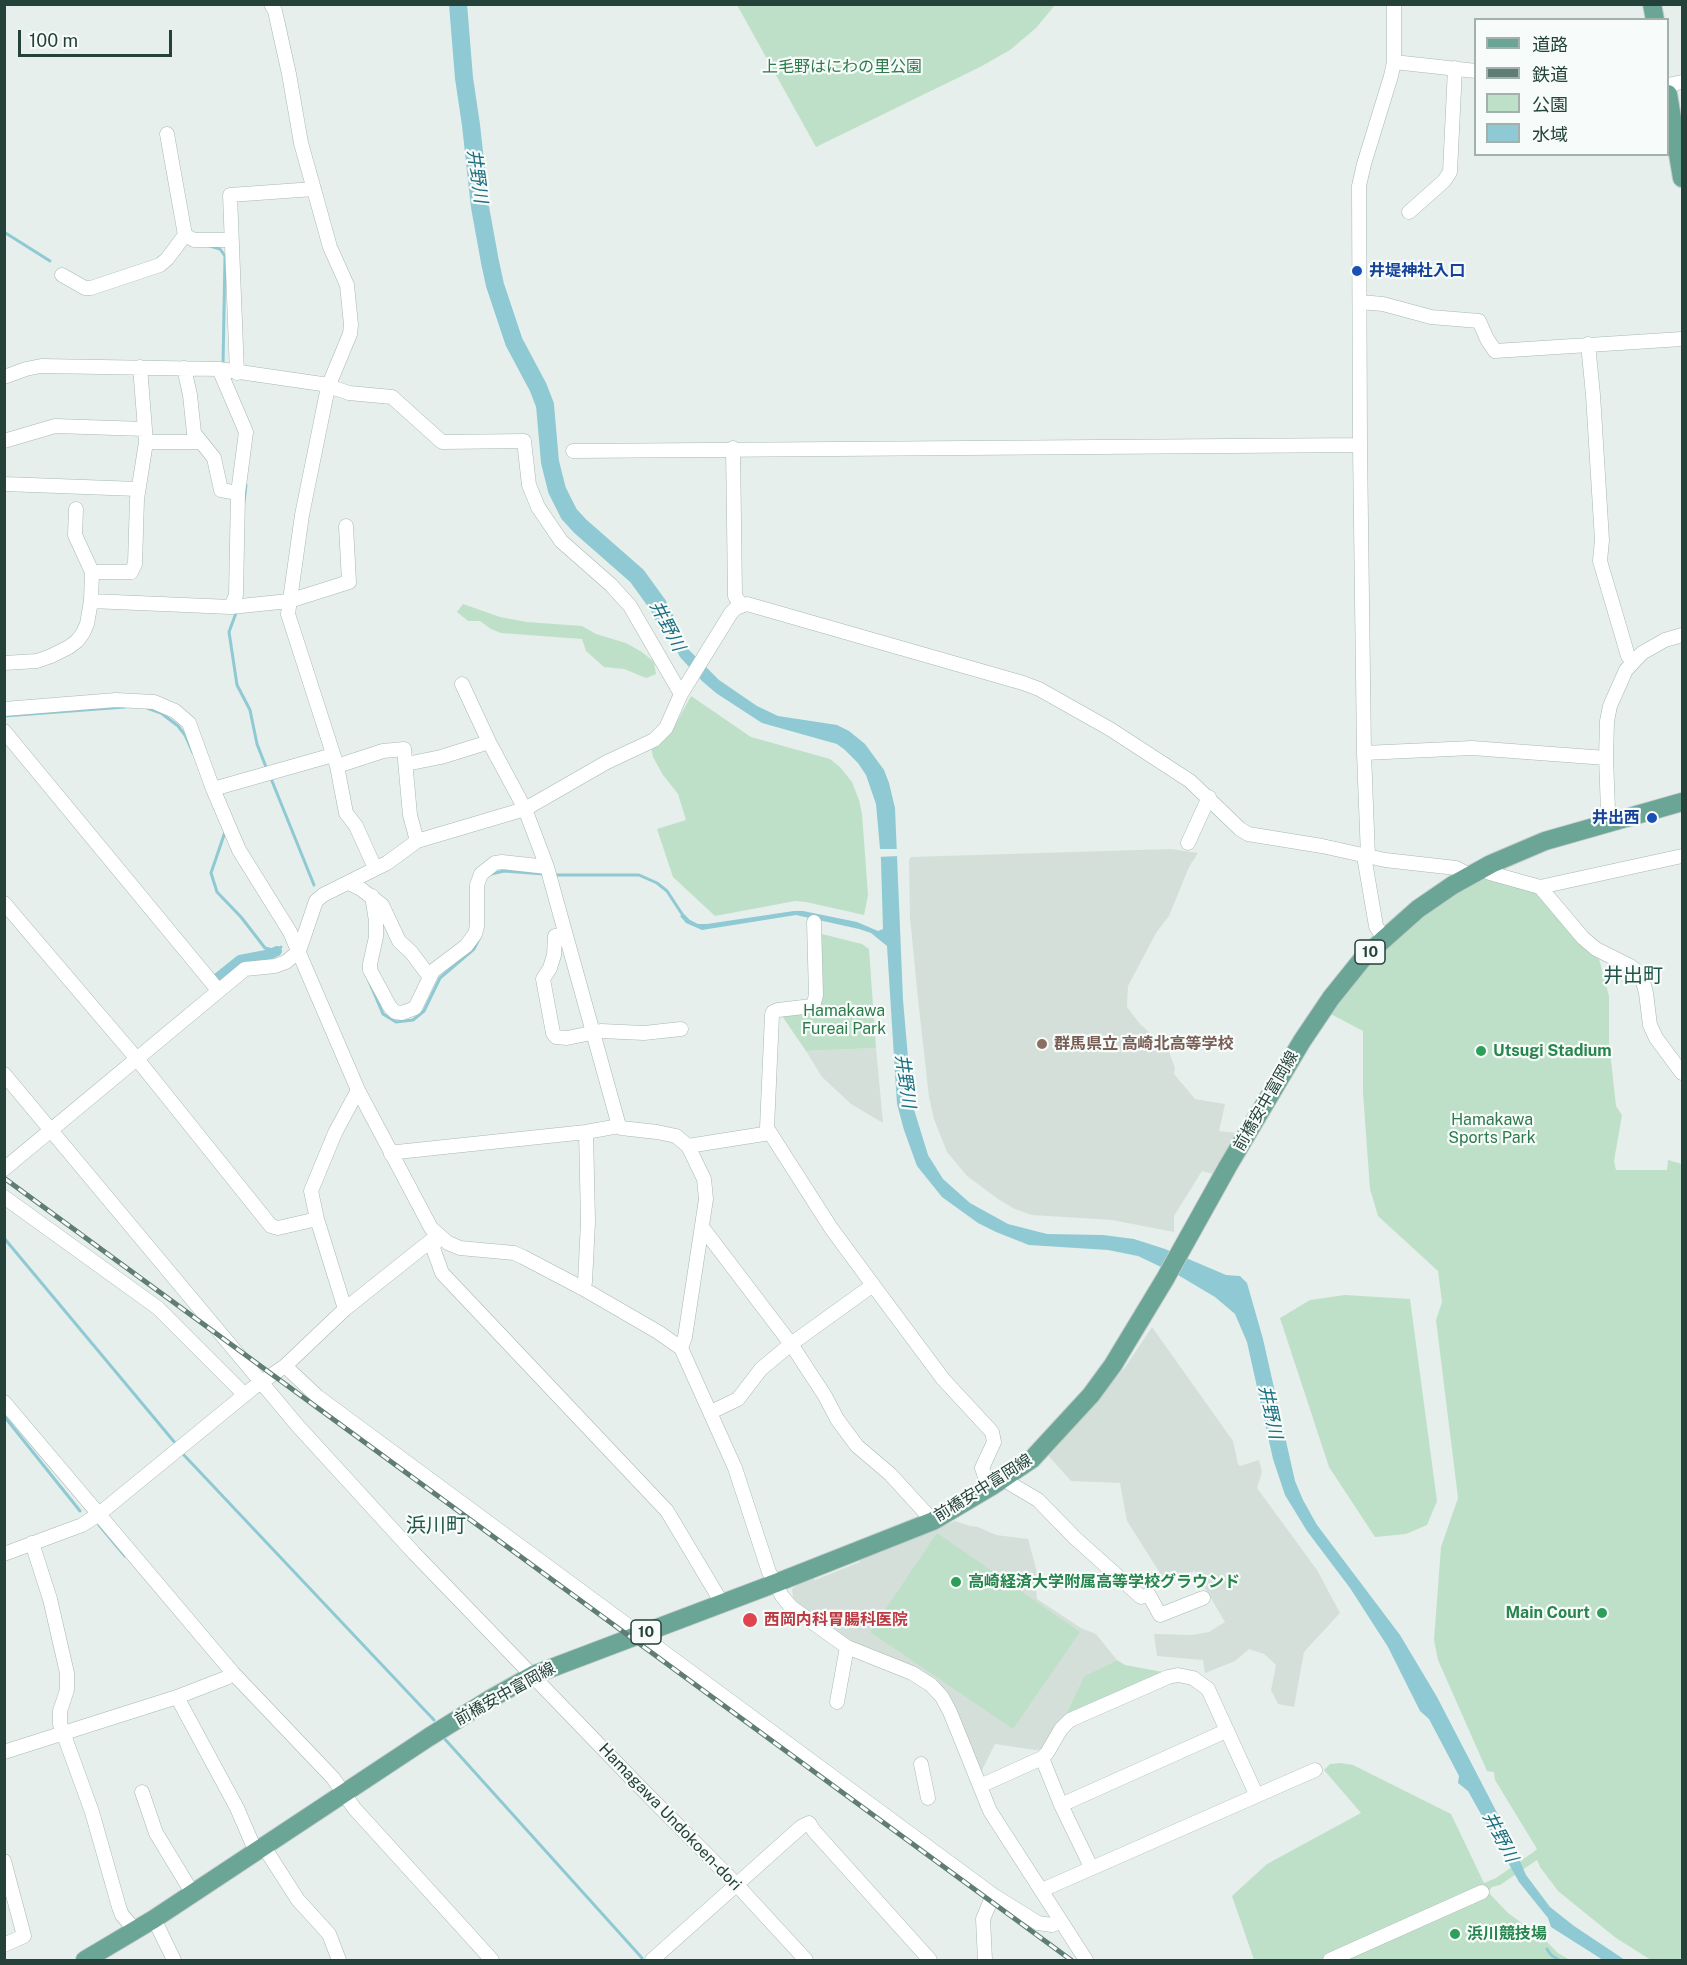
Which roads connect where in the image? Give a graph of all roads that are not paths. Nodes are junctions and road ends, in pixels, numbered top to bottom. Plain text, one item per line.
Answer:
1 (271, 4) edge
2 (1394, 4) edge
3 (1394, 62) junction
4 (1455, 68) junction
5 (1474, 70) edge
6 (1669, 100) edge
7 (167, 134) dead end
8 (1683, 178) edge
9 (314, 189) junction
10 (1409, 212) dead end
11 (185, 235) junction
12 (230, 240) junction
13 (62, 275) dead end
14 (1360, 302) junction
15 (1683, 339) edge
16 (1588, 344) junction
17 (140, 367) junction
18 (184, 368) junction
19 (219, 369) junction
20 (237, 373) junction
21 (4, 377) edge
22 (328, 387) junction
23 (146, 436) junction
24 (4, 441) edge
25 (201, 442) junction
26 (1360, 445) junction
27 (733, 448) junction
28 (573, 450) dead end
29 (4, 484) edge
30 (138, 489) junction
31 (238, 493) junction
32 (76, 509) dead end
33 (346, 526) dead end
34 (92, 572) junction
35 (91, 601) junction
36 (289, 601) junction
37 (741, 605) junction
38 (231, 607) junction
39 (1683, 635) edge
40 (1632, 662) junction
41 (4, 663) edge
42 (462, 684) dead end
43 (681, 694) junction
44 (4, 709) edge
45 (4, 731) edge
46 (489, 742) junction
47 (1364, 753) junction
48 (1606, 758) junction
49 (335, 761) junction
50 (406, 764) junction
51 (213, 789) junction
52 (1209, 797) junction
53 (1683, 802) edge
54 (525, 809) junction
55 (1611, 822) junction
56 (417, 842) junction
57 (1188, 843) dead end
58 (1683, 856) edge
59 (1366, 857) junction
60 (375, 868) junction
61 (548, 872) junction
62 (1476, 872) junction
63 (349, 883) junction
64 (1540, 887) junction
65 (372, 896) junction
66 (4, 903) edge
67 (818, 922) dead end
68 (565, 935) junction
69 (1384, 939) junction
70 (300, 951) junction
71 (429, 976) junction
72 (218, 990) junction
73 (681, 1029) dead end
74 (594, 1033) junction
75 (137, 1059) junction
76 (1682, 1073) edge
77 (4, 1074) edge
78 (358, 1090) junction
79 (619, 1126) junction
80 (52, 1131) junction
81 (586, 1132) junction
82 (770, 1133) junction
83 (688, 1146) junction
84 (391, 1154) junction
85 (5, 1169) edge
86 (4, 1197) edge
87 (317, 1219) junction
88 (702, 1227) junction
89 (438, 1235) junction
90 (873, 1286) junction
91 (582, 1288) junction
92 (345, 1310) junction
93 (790, 1344) junction
94 (681, 1348) junction
95 (285, 1366) junction
96 (262, 1383) junction
97 (244, 1395) junction
98 (4, 1402) edge
99 (711, 1412) junction
100 (999, 1481) junction
101 (99, 1514) junction
102 (933, 1521) junction
103 (32, 1543) junction
104 (4, 1554) edge
105 (776, 1583) junction
106 (1203, 1598) dead end
107 (722, 1603) junction
108 (639, 1634) junction
109 (846, 1647) junction
110 (233, 1673) junction
111 (533, 1675) junction
112 (177, 1697) junction
113 (837, 1702) dead end
114 (1226, 1731) junction
115 (63, 1732) junction
116 (4, 1752) edge
117 (1042, 1758) junction
118 (921, 1764) dead end
119 (1315, 1770) dead end
120 (980, 1786) junction
121 (142, 1792) dead end
122 (344, 1794) junction
123 (1256, 1794) junction
124 (928, 1798) dead end
125 (1061, 1805) junction
126 (260, 1850) junction
127 (4, 1861) edge
128 (1091, 1867) junction
129 (737, 1885) junction
130 (1042, 1890) junction
131 (1482, 1892) dead end
132 (193, 1894) junction
133 (993, 1895) junction
134 (154, 1919) junction
135 (1060, 1921) junction
136 (135, 1931) junction
137 (4, 1945) edge
138 (85, 1960) edge
139 (174, 1960) edge
140 (339, 1960) edge
141 (492, 1960) edge
142 (652, 1960) edge
143 (806, 1960) edge
144 (930, 1960) edge
145 (985, 1960) edge
146 (1086, 1960) edge
147 (1330, 1960) edge

1 - 9 street
2 - 3 street
3 - 4 street
3 - 14 street
4 - 5 street
4 - 10 street
6 - 8 main road
7 - 11 street
9 - 12 street
9 - 22 street
11 - 12 street
11 - 13 street
12 - 20 street
14 - 16 street
14 - 26 street
15 - 16 street
16 - 40 street
17 - 18 street
17 - 21 street
17 - 23 street
18 - 19 street
18 - 25 street
19 - 20 street
19 - 31 street
20 - 22 street
22 - 36 street
22 - 43 street
23 - 24 street
23 - 25 street
23 - 30 street
25 - 31 street
26 - 27 street
26 - 47 street
27 - 28 street
27 - 37 street
29 - 30 street
30 - 34 street
31 - 38 street
32 - 34 street
33 - 36 street
34 - 35 street
35 - 38 street
35 - 41 street
36 - 38 street
36 - 49 street
37 - 43 street
37 - 52 street
39 - 40 street
40 - 48 street
42 - 46 street
43 - 54 street
44 - 51 street
45 - 72 street
46 - 50 street
46 - 54 street
47 - 48 street
47 - 59 street
48 - 55 street
49 - 50 street
49 - 51 street
49 - 60 street
50 - 56 street
51 - 70 street
52 - 57 street
52 - 59 street
53 - 55 main road, 前橋安中富岡線 / 10
54 - 56 street
54 - 61 street
55 - 62 main road, 前橋安中富岡線 / 10
56 - 60 street
58 - 64 street
59 - 62 street
59 - 69 street
60 - 63 street
61 - 68 street
61 - 71 street
62 - 64 street
62 - 69 main road, 前橋安中富岡線 / 10
63 - 65 street
63 - 70 street
64 - 76 street
65 - 71 street
65 - 71 street
66 - 75 street
67 - 82 street
68 - 74 street
68 - 74 street
69 - 100 main road, 前橋安中富岡線 / 10
70 - 72 street
70 - 78 street
72 - 75 street
73 - 74 street
74 - 79 street
75 - 80 street
75 - 87 street
77 - 80 street, Hamagawa Undokoen-dori
78 - 84 street
78 - 87 street
79 - 81 street
79 - 83 street
80 - 85 street
80 - 96 street, Hamagawa Undokoen-dori
81 - 84 street
81 - 91 street
82 - 83 street
82 - 90 street
83 - 88 street
84 - 89 street
86 - 97 street
87 - 92 street
88 - 93 street
88 - 94 street
89 - 91 street
89 - 92 street
89 - 107 street
90 - 93 street
90 - 100 street
91 - 94 street
92 - 95 street
93 - 99 street
93 - 102 street
94 - 99 street
95 - 96 street
95 - 108 street
96 - 97 street
96 - 111 street, Hamagawa Undokoen-dori
97 - 101 street
98 - 101 street
99 - 105 street
100 - 102 main road, 前橋安中富岡線 / 10
100 - 106 street
101 - 103 street
101 - 110 street
102 - 105 main road, 前橋安中富岡線 / 10
103 - 104 street
103 - 115 street
105 - 107 main road, 前橋安中富岡線 / 10
105 - 109 street
107 - 108 main road, 前橋安中富岡線 / 10
108 - 111 main road, 前橋安中富岡線 / 10
108 - 133 street
109 - 113 street
109 - 120 street
110 - 112 street
110 - 122 street
111 - 122 main road, 前橋安中富岡線 / 10
111 - 129 street, Hamagawa Undokoen-dori
112 - 115 street
112 - 126 street
114 - 117 street
114 - 123 street
114 - 125 street
115 - 116 street
115 - 136 street
117 - 120 street
117 - 125 street
118 - 124 street
119 - 123 street
120 - 130 street
121 - 132 street
122 - 126 main road, 前橋安中富岡線 / 10
122 - 141 street
123 - 128 street
125 - 128 street
126 - 132 main road, 前橋安中富岡線 / 10
126 - 140 street
127 - 137 street
128 - 130 street
129 - 142 street
129 - 143 street, Hamagawa Undokoen-dori
129 - 144 street
130 - 135 street
131 - 147 street
132 - 134 main road, 前橋安中富岡線 / 10
133 - 135 street
133 - 145 street
134 - 136 main road, 前橋安中富岡線 / 10
134 - 139 street
135 - 146 street
136 - 138 main road, 前橋安中富岡線 / 10

